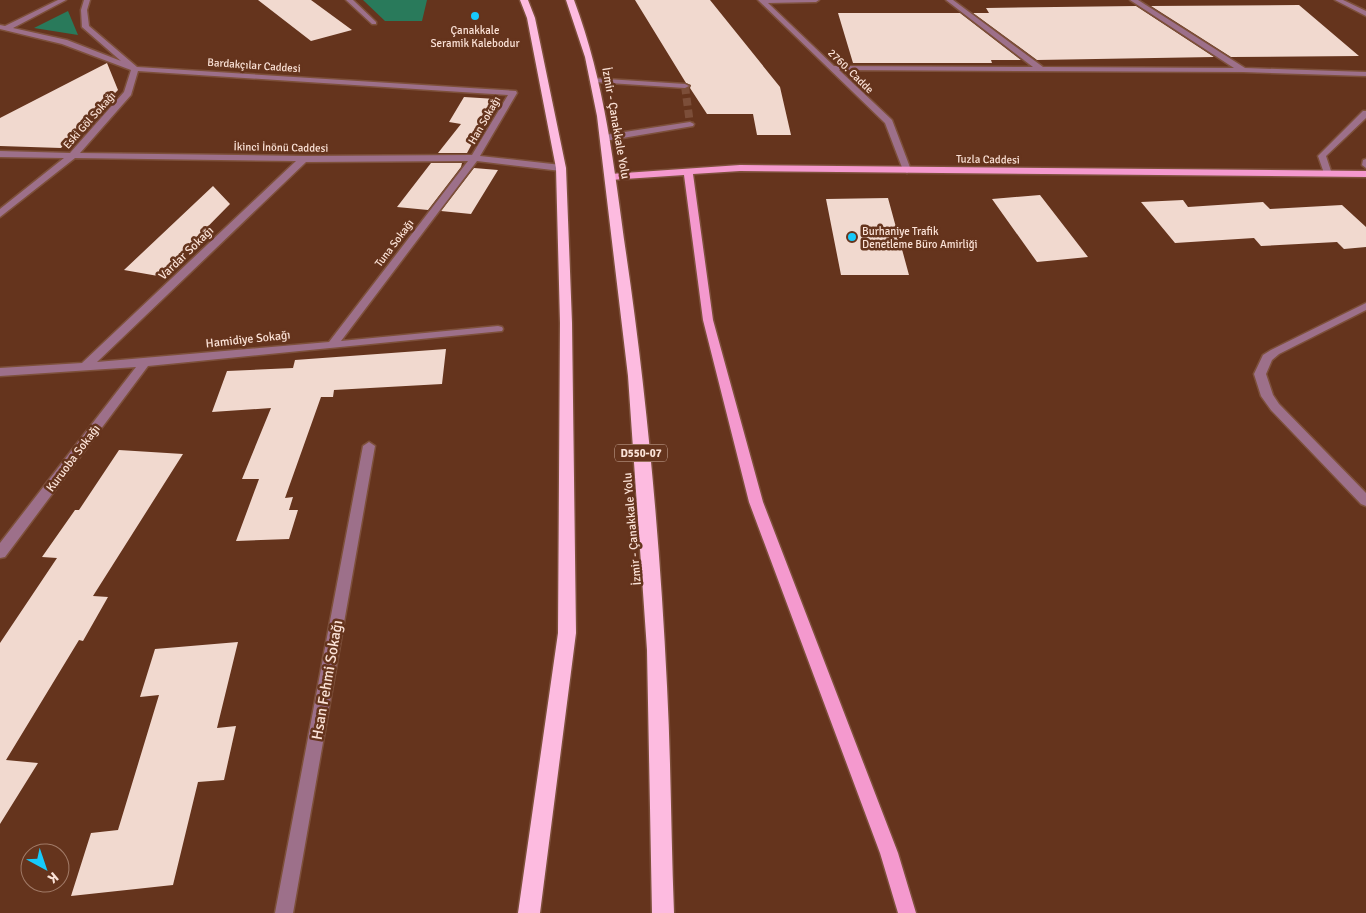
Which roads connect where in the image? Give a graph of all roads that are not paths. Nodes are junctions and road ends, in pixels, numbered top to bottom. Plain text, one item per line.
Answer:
1 (64, 0) edge
2 (87, 0) edge
3 (349, 0) edge
4 (524, 0) edge
5 (570, 0) edge
6 (762, 0) edge
7 (816, 0) edge
8 (949, 0) edge
9 (1133, 0) edge
10 (1338, 0) edge
11 (1366, 14) edge
12 (374, 23) dead end
13 (2, 28) edge
14 (832, 68) junction
15 (135, 69) junction
16 (1041, 69) junction
17 (1242, 70) junction
18 (1366, 74) edge
19 (594, 80) junction
20 (685, 86) dead end
21 (513, 93) joint
22 (1366, 113) edge
23 (690, 124) dead end
24 (605, 138) junction
25 (0, 154) edge
26 (74, 154) junction
27 (475, 158) junction
28 (304, 159) junction
29 (561, 168) junction
30 (908, 170) junction
31 (688, 171) junction
32 (1328, 174) junction
33 (1366, 174) edge
34 (610, 177) junction
35 (0, 214) edge
36 (1366, 306) edge
37 (498, 329) dead end
38 (333, 344) junction
39 (145, 363) junction
40 (86, 366) junction
41 (0, 372) edge
42 (369, 446) dead end
43 (1366, 501) edge
44 (0, 553) edge
45 (284, 913) edge
46 (529, 913) edge
47 (663, 913) edge
48 (907, 913) edge

1 - 13 street
2 - 15 street
3 - 12 street
4 - 29 highway
5 - 19 highway, İzmir - Çanakkale Yolu / D550-07
6 - 7 street
6 - 14 street, 2760. Cadde
8 - 16 street
9 - 17 street
10 - 11 street
13 - 15 street, Bardakçılar Caddesi
14 - 16 street
14 - 30 street, 2760. Cadde
15 - 21 street, Bardakçılar Caddesi
15 - 26 street, Eski Göl Sokağı
16 - 17 street
17 - 18 street
19 - 20 street
19 - 24 highway, İzmir - Çanakkale Yolu / D550-07
21 - 27 street, Han Sokağı
22 - 32 street
23 - 24 street
24 - 34 highway, İzmir - Çanakkale Yolu / D550-07
25 - 26 street, İkinci İnönü Caddesi
26 - 28 street, İkinci İnönü Caddesi
26 - 35 street, Eski Göl Sokağı
27 - 28 street, İkinci İnönü Caddesi
27 - 29 street, İkinci İnönü Caddesi
27 - 38 street, Tuna Sokağı
28 - 40 street, Vardar Sokağı
29 - 46 highway
30 - 31 main road, Tuzla Caddesi
30 - 32 main road, Tuzla Caddesi
31 - 34 main road, Tuzla Caddesi
31 - 48 main road
32 - 33 main road, Tuzla Caddesi
34 - 47 highway, İzmir - Çanakkale Yolu / D550-07
36 - 43 street
37 - 38 street, Hamidiye Sokağı
38 - 39 street, Hamidiye Sokağı
39 - 40 street, Hamidiye Sokağı
39 - 44 street, Kuruoba Sokağı
40 - 41 street, Hamidiye Sokağı
42 - 45 street, Hsan Fehmi Sokağı

